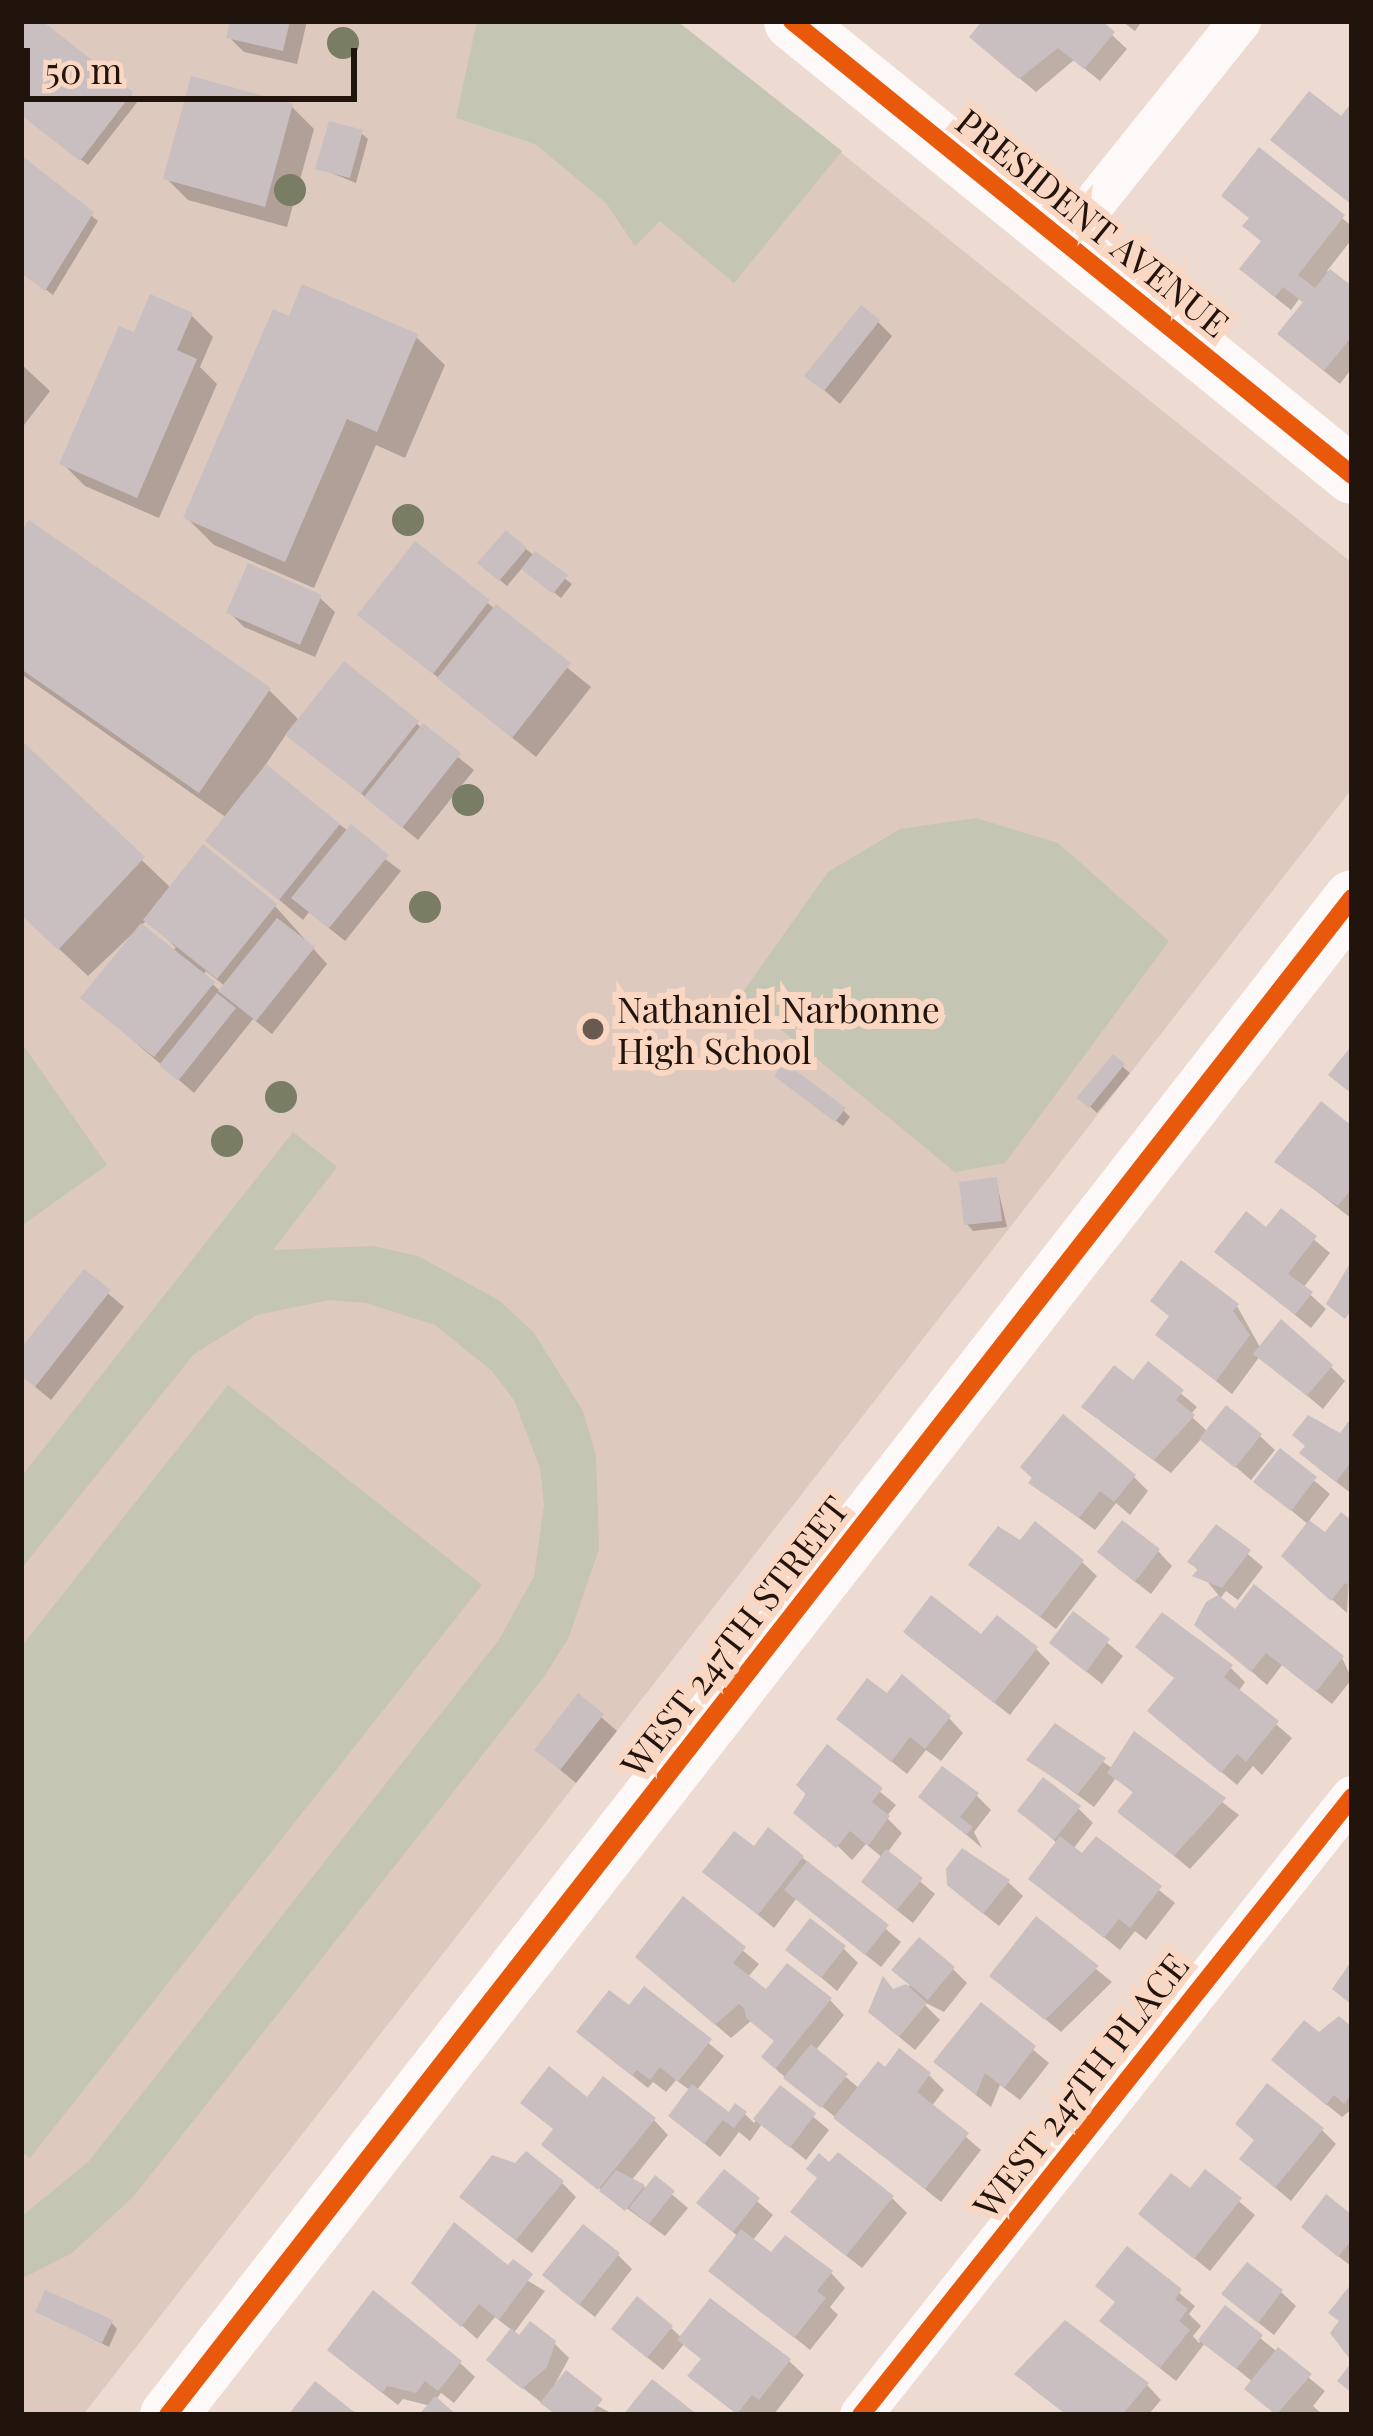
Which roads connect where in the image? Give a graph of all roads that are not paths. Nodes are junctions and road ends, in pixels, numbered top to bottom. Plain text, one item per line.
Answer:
1 (792, 21) edge
2 (1240, 21) edge
3 (1064, 241) junction
4 (1352, 475) edge
5 (1352, 898) edge
6 (1352, 1797) edge
7 (168, 2415) edge
8 (861, 2415) edge

1 - 3 street, PRESIDENT AVENUE
2 - 3 street
3 - 4 street, PRESIDENT AVENUE
5 - 7 street, WEST 247TH STREET
6 - 8 street, WEST 247TH PLACE

